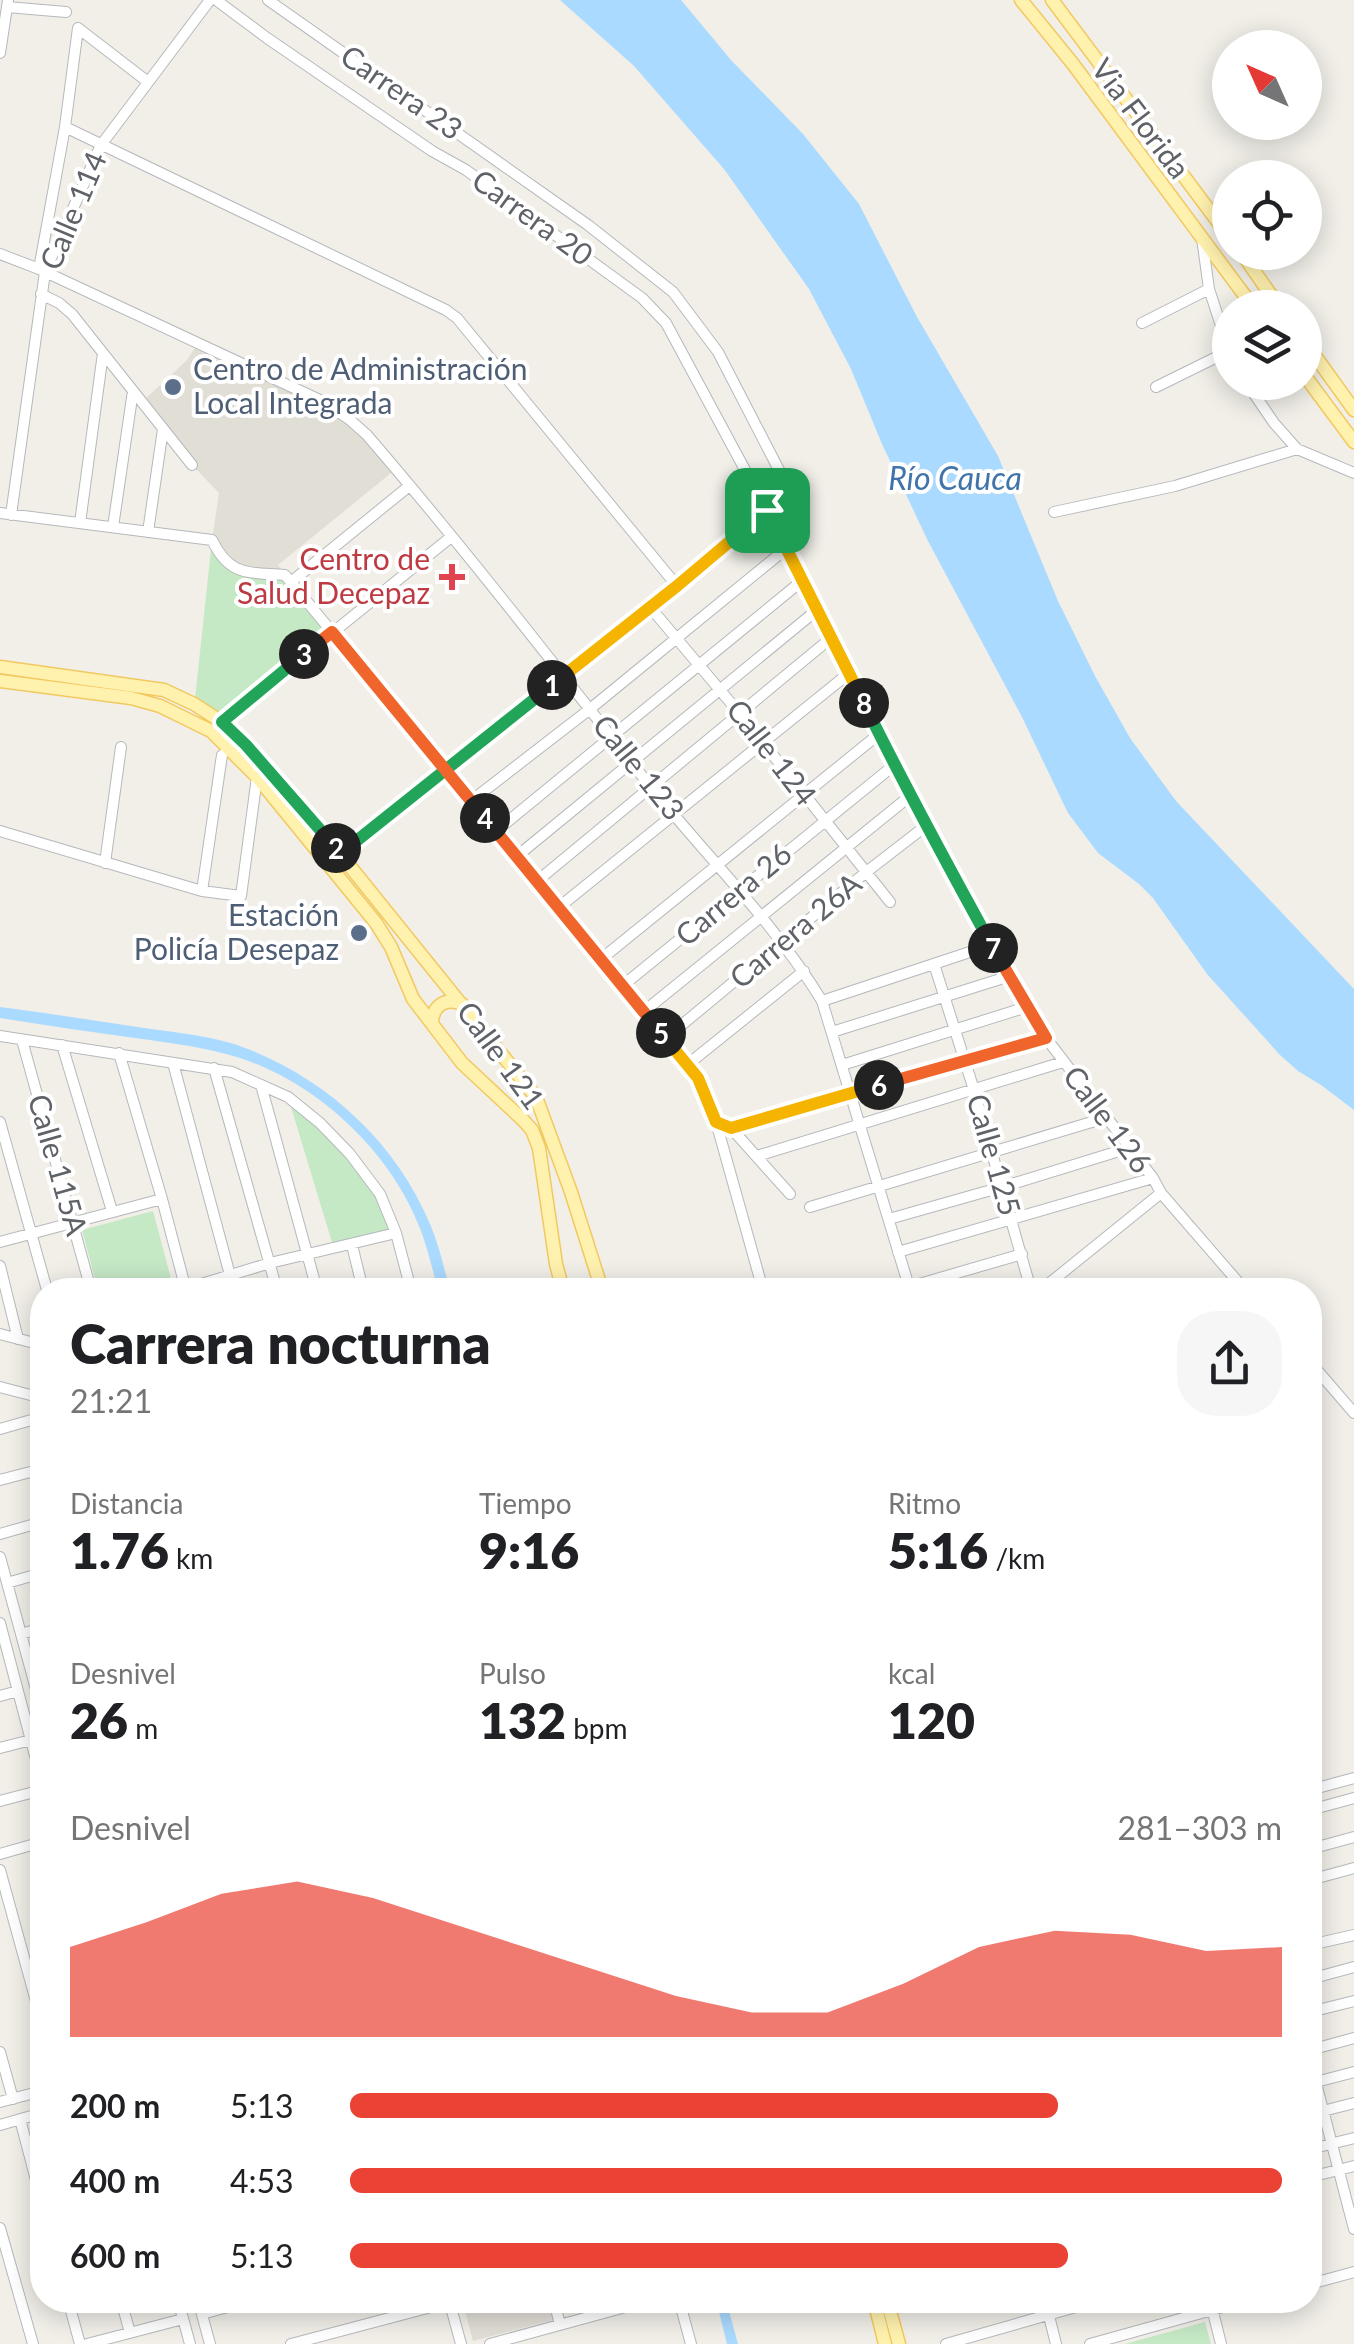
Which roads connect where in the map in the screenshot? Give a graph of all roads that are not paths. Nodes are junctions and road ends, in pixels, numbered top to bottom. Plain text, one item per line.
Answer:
1 (213, 0) edge
2 (268, 0) edge
3 (1021, 0) edge
4 (1052, 0) edge
5 (7, 4) edge
6 (66, 12) dead end
7 (0, 53) edge
8 (148, 82) junction
9 (64, 127) junction
10 (101, 144) junction
11 (1212, 214) edge
12 (1202, 238) junction
13 (0, 254) edge
14 (42, 270) junction
15 (1209, 289) junction
16 (1241, 290) edge
17 (41, 294) junction
18 (1212, 298) edge
19 (1142, 323) dead end
20 (102, 353) junction
21 (1212, 361) edge
22 (1322, 366) edge
23 (1156, 387) dead end
24 (133, 391) junction
25 (1322, 399) edge
26 (1258, 400) edge
27 (1354, 410) edge
28 (163, 428) junction
29 (1354, 442) edge
30 (1297, 449) junction
31 (192, 464) dead end
32 (1354, 473) edge
33 (408, 486) junction
34 (796, 504) dead end
35 (767, 510) junction
36 (1054, 512) dead end
37 (5, 514) edge
38 (80, 523) junction
39 (114, 527) junction
40 (148, 532) junction
41 (451, 536) junction
42 (787, 548) junction
43 (288, 578) junction
44 (803, 580) junction
45 (677, 586) junction
46 (650, 607) junction
47 (817, 610) junction
48 (332, 632) junction
49 (677, 638) junction
50 (832, 638) junction
51 (700, 664) junction
52 (0, 668) edge
53 (848, 674) junction
54 (564, 676) junction
55 (0, 681) edge
56 (720, 689) junction
57 (590, 708) junction
58 (741, 715) junction
59 (222, 722) junction
60 (879, 734) junction
61 (612, 736) junction
62 (762, 742) junction
63 (121, 747) dead end
64 (222, 755) dead end
65 (632, 762) junction
66 (894, 766) junction
67 (444, 769) junction
68 (257, 776) junction
69 (652, 788) junction
70 (804, 795) junction
71 (910, 796) junction
72 (471, 801) junction
73 (674, 814) junction
74 (824, 820) junction
75 (928, 825) junction
76 (0, 831) edge
77 (496, 831) junction
78 (846, 848) junction
79 (516, 857) junction
80 (335, 858) junction
81 (105, 863) junction
82 (718, 864) junction
83 (865, 873) junction
84 (536, 882) junction
85 (740, 890) junction
86 (202, 892) junction
87 (890, 902) dead end
88 (558, 908) junction
89 (762, 916) junction
90 (782, 942) junction
91 (991, 945) junction
92 (600, 960) junction
93 (934, 964) junction
94 (804, 971) junction
95 (1010, 976) junction
96 (621, 987) junction
97 (944, 997) junction
98 (822, 1001) junction
99 (464, 1006) junction
100 (1028, 1007) junction
101 (642, 1013) junction
102 (432, 1024) junction
103 (954, 1030) junction
104 (832, 1032) junction
105 (0, 1036) edge
106 (666, 1038) junction
107 (1046, 1038) junction
108 (22, 1040) junction
109 (62, 1045) junction
110 (119, 1053) junction
111 (964, 1061) junction
112 (1063, 1062) junction
113 (172, 1063) junction
114 (688, 1065) junction
115 (842, 1065) junction
116 (214, 1068) junction
117 (261, 1085) junction
118 (974, 1090) junction
119 (850, 1093) junction
120 (1106, 1118) junction
121 (0, 1122) edge
122 (716, 1122) junction
123 (859, 1124) junction
124 (731, 1128) junction
125 (1128, 1148) junction
126 (991, 1152) junction
127 (757, 1156) junction
128 (1153, 1178) junction
129 (878, 1186) junction
130 (1002, 1187) junction
131 (1161, 1193) junction
132 (790, 1194) dead end
133 (162, 1199) junction
134 (810, 1207) dead end
135 (112, 1211) junction
136 (889, 1219) junction
137 (1012, 1219) junction
138 (74, 1222) junction
139 (32, 1234) junction
140 (396, 1234) junction
141 (0, 1242) edge
142 (352, 1245) junction
143 (898, 1252) junction
144 (308, 1254) junction
145 (1022, 1254) junction
146 (270, 1263) junction
147 (0, 1266) edge
148 (230, 1276) junction
149 (44, 1278) edge
150 (88, 1278) edge
151 (183, 1278) edge
152 (223, 1278) edge
153 (274, 1278) edge
154 (314, 1278) edge
155 (360, 1278) edge
156 (408, 1278) edge
157 (560, 1278) edge
158 (598, 1278) edge
159 (760, 1278) edge
160 (907, 1278) edge
161 (943, 1278) edge
162 (1030, 1278) edge
163 (1047, 1278) edge
164 (1235, 1278) edge
165 (0, 1334) edge
166 (18, 1339) junction
167 (30, 1342) edge
168 (1322, 1375) edge
169 (0, 1387) edge
170 (30, 1395) edge
171 (1354, 1414) edge
172 (30, 1420) edge
173 (0, 1428) edge
174 (30, 1472) edge
175 (0, 1480) edge
176 (30, 1525) edge
177 (0, 1534) edge
178 (0, 1557) edge
179 (30, 1576) edge
180 (7, 1582) junction
181 (0, 1623) edge
182 (30, 1631) edge
183 (21, 1634) junction
184 (2, 1642) edge
185 (30, 1660) edge
186 (18, 1691) junction
187 (0, 1696) edge
188 (30, 1736) edge
189 (30, 1740) edge
190 (0, 1748) edge
191 (1354, 1778) edge
192 (1322, 1787) edge
193 (30, 1793) edge
194 (1354, 1798) edge
195 (0, 1801) edge
196 (1322, 1807) edge
197 (1354, 1837) edge
198 (30, 1845) edge
199 (1322, 1846) edge
200 (0, 1854) edge
201 (1354, 1868) edge
202 (0, 1870) edge
203 (1322, 1877) edge
204 (1354, 1934) edge
205 (1322, 1942) edge
206 (1354, 1967) edge
207 (1322, 1976) edge
208 (30, 1979) edge
209 (1354, 2001) edge
210 (1322, 2009) edge
211 (1354, 2038) edge
212 (1322, 2047) edge
213 (0, 2052) edge
214 (1354, 2072) edge
215 (1322, 2080) edge
216 (30, 2094) edge
217 (13, 2099) junction
218 (0, 2102) edge
219 (1354, 2103) edge
220 (1322, 2107) edge
221 (1323, 2111) junction
222 (30, 2117) edge
223 (20, 2120) junction
224 (0, 2125) edge
225 (1354, 2138) edge
226 (1332, 2144) junction
227 (1322, 2146) edge
228 (30, 2158) edge
229 (1354, 2166) edge
230 (1338, 2170) junction
231 (1322, 2174) edge
232 (1350, 2201) edge
233 (0, 2228) edge
234 (1354, 2228) edge
235 (1354, 2272) edge
236 (1322, 2281) edge
237 (73, 2313) edge
238 (125, 2313) edge
239 (181, 2313) edge
240 (206, 2313) edge
241 (406, 2313) edge
242 (453, 2313) edge
243 (557, 2313) edge
244 (604, 2313) edge
245 (681, 2313) edge
246 (878, 2313) edge
247 (891, 2313) edge
248 (1052, 2313) edge
249 (1186, 2313) edge
250 (1213, 2313) edge
251 (202, 2314) joint
252 (1048, 2314) junction
253 (183, 2319) junction
254 (560, 2325) junction
255 (130, 2333) junction
256 (687, 2343) edge
257 (33, 2344) edge
258 (84, 2344) edge
259 (190, 2344) edge
260 (210, 2344) edge
261 (292, 2344) edge
262 (462, 2344) edge
263 (490, 2344) edge
264 (886, 2344) edge
265 (899, 2344) edge
266 (946, 2344) edge
267 (1056, 2344) edge
268 (1090, 2344) edge
269 (1221, 2344) edge

1 - 8 street, Calle 114
1 - 35 street, Carrera 20
2 - 34 street, Carrera 23
3 - 12 main road
4 - 11 main road, Via Florida
5 - 6 street
5 - 7 street
8 - 9 street, Calle 114
8 - 10 street, Calle 114
9 - 10 street
9 - 14 street, Calle 114
10 - 14 street, Calle 114
10 - 45 street
12 - 15 street
12 - 16 main road
13 - 14 street, Calle 123
14 - 17 street, Calle 114
14 - 33 street, Calle 123
15 - 18 street
15 - 19 street
17 - 20 street
17 - 37 street, Calle 114
20 - 24 street
20 - 38 street
21 - 23 street
22 - 27 main road
24 - 28 street
24 - 39 street
25 - 29 main road
26 - 30 street
28 - 31 street
28 - 40 street
30 - 32 street
30 - 36 street
33 - 41 street, Calle 123
33 - 43 street
35 - 42 street, Calle 126
35 - 45 street
37 - 38 street
38 - 39 street
39 - 40 street
40 - 43 street
41 - 48 street
41 - 54 street, Calle 123
42 - 44 street, Calle 126
42 - 49 street
43 - 48 street
44 - 47 street, Calle 126
44 - 51 street
45 - 46 street
46 - 49 street, Calle 124
46 - 54 street
47 - 50 street, Calle 126
47 - 56 street
48 - 59 street
48 - 67 street
49 - 51 street, Calle 124
49 - 57 street
50 - 53 street, Calle 126
50 - 58 street
51 - 56 street, Calle 124
51 - 61 street
52 - 59 main road
53 - 60 street, Calle 126
53 - 62 street
54 - 57 street, Calle 123
54 - 67 street
55 - 68 main road
56 - 58 street, Calle 124
56 - 65 street
57 - 61 street, Calle 123
57 - 72 street
58 - 62 street, Calle 124
58 - 69 street
59 - 80 main road
60 - 66 street, Calle 126
60 - 70 street
61 - 65 street, Calle 123
61 - 77 street
62 - 70 street, Calle 124
62 - 73 street
63 - 81 street
64 - 86 street
65 - 69 street, Calle 123
65 - 79 street
66 - 71 street, Calle 126
66 - 74 street, Carrera 26
67 - 72 street
67 - 80 street
68 - 80 main road
68 - 86 street
69 - 73 street, Calle 123
69 - 84 street
70 - 74 street, Calle 124
70 - 82 street
71 - 75 street, Calle 126
71 - 78 street
72 - 77 street
73 - 82 street, Calle 123
73 - 88 street
74 - 78 street, Calle 124
74 - 85 street, Carrera 26
75 - 83 street, Carrera 26A
75 - 91 street, Calle 126
76 - 81 street
77 - 79 street
78 - 83 street, Calle 124
78 - 89 street
79 - 84 street
80 - 99 main road, Calle 121
80 - 102 main road, Calle 121
81 - 86 street
82 - 85 street, Calle 123
82 - 92 street
83 - 87 street, Calle 124
83 - 90 street, Carrera 26A
84 - 88 street
85 - 89 street, Calle 123
85 - 96 street, Carrera 26
88 - 92 street
89 - 90 street, Calle 123
89 - 101 street
90 - 94 street, Calle 123
90 - 106 street, Carrera 26A
91 - 93 street
91 - 95 street, Calle 126
92 - 96 street
93 - 97 street, Calle 125
93 - 98 street
94 - 98 street, Calle 123
94 - 114 street
95 - 97 street
95 - 100 street, Calle 126
96 - 101 street
97 - 103 street, Calle 125
97 - 104 street
98 - 104 street, Calle 123
99 - 102 main road
99 - 158 main road, Calle 121
100 - 103 street
100 - 107 street, Calle 126
101 - 106 street
102 - 157 main road, Calle 121
103 - 111 street, Calle 125
103 - 115 street
104 - 115 street, Calle 123
105 - 108 street
106 - 114 street
107 - 111 street
107 - 112 street, Calle 126
108 - 109 street
108 - 138 street, Calle 115A
109 - 110 street
109 - 135 street
110 - 113 street
110 - 133 street
111 - 118 street, Calle 125
111 - 119 street
112 - 118 street
112 - 120 street, Calle 126
113 - 116 street
113 - 148 street
114 - 122 street
115 - 119 street, Calle 123
116 - 117 street
116 - 146 street
117 - 140 street
117 - 144 street
118 - 123 street
118 - 126 street, Calle 125
119 - 123 street, Calle 123
119 - 124 street
120 - 125 street, Calle 126
120 - 126 street
121 - 139 street
122 - 124 street
122 - 159 street
123 - 127 street
123 - 129 street, Calle 123
124 - 127 street
125 - 128 street, Calle 126
125 - 130 street
126 - 129 street
126 - 130 street, Calle 125
127 - 132 street
128 - 131 street, Calle 126
128 - 137 street
129 - 134 street
129 - 136 street, Calle 123
130 - 136 street
130 - 137 street, Calle 125
131 - 163 street
131 - 164 street, Calle 126
133 - 135 street
133 - 151 street
135 - 138 street
136 - 143 street, Calle 123
137 - 143 street
137 - 145 street, Calle 125
138 - 139 street
138 - 150 street, Calle 115A
139 - 141 street
139 - 149 street
140 - 142 street
140 - 156 street
142 - 144 street
142 - 155 street
143 - 160 street, Calle 123
144 - 146 street
144 - 154 street
145 - 161 street
145 - 162 street, Calle 125
146 - 148 street
146 - 153 street
147 - 166 street
148 - 152 street
165 - 166 street
166 - 167 street
168 - 171 street
169 - 170 street
172 - 173 street
174 - 175 street
176 - 177 street
178 - 180 street
179 - 180 street
180 - 183 street
181 - 184 street
182 - 183 street
183 - 185 street
184 - 186 street
186 - 187 street
186 - 188 street
189 - 190 street
191 - 192 street
193 - 195 street
194 - 196 street
197 - 199 street
198 - 200 street
201 - 203 street
202 - 208 street
204 - 205 street
206 - 207 street
209 - 210 street
211 - 212 street
213 - 217 street
214 - 215 street
216 - 217 street
217 - 218 street
219 - 221 street
220 - 221 street
221 - 226 street
222 - 223 street
223 - 224 street
223 - 228 street
225 - 226 street
226 - 227 street
226 - 230 street
229 - 230 street
230 - 231 street
230 - 232 street
232 - 234 street
233 - 257 street
235 - 236 street
237 - 258 street
238 - 255 street
239 - 253 street
240 - 251 street
241 - 261 street
242 - 262 street
243 - 254 street
244 - 254 street
245 - 256 street
246 - 264 main road
247 - 265 main road
248 - 252 street
249 - 268 street
250 - 269 street
251 - 260 street
252 - 266 street
252 - 267 street
253 - 255 street
253 - 259 street
254 - 263 street
255 - 258 street

